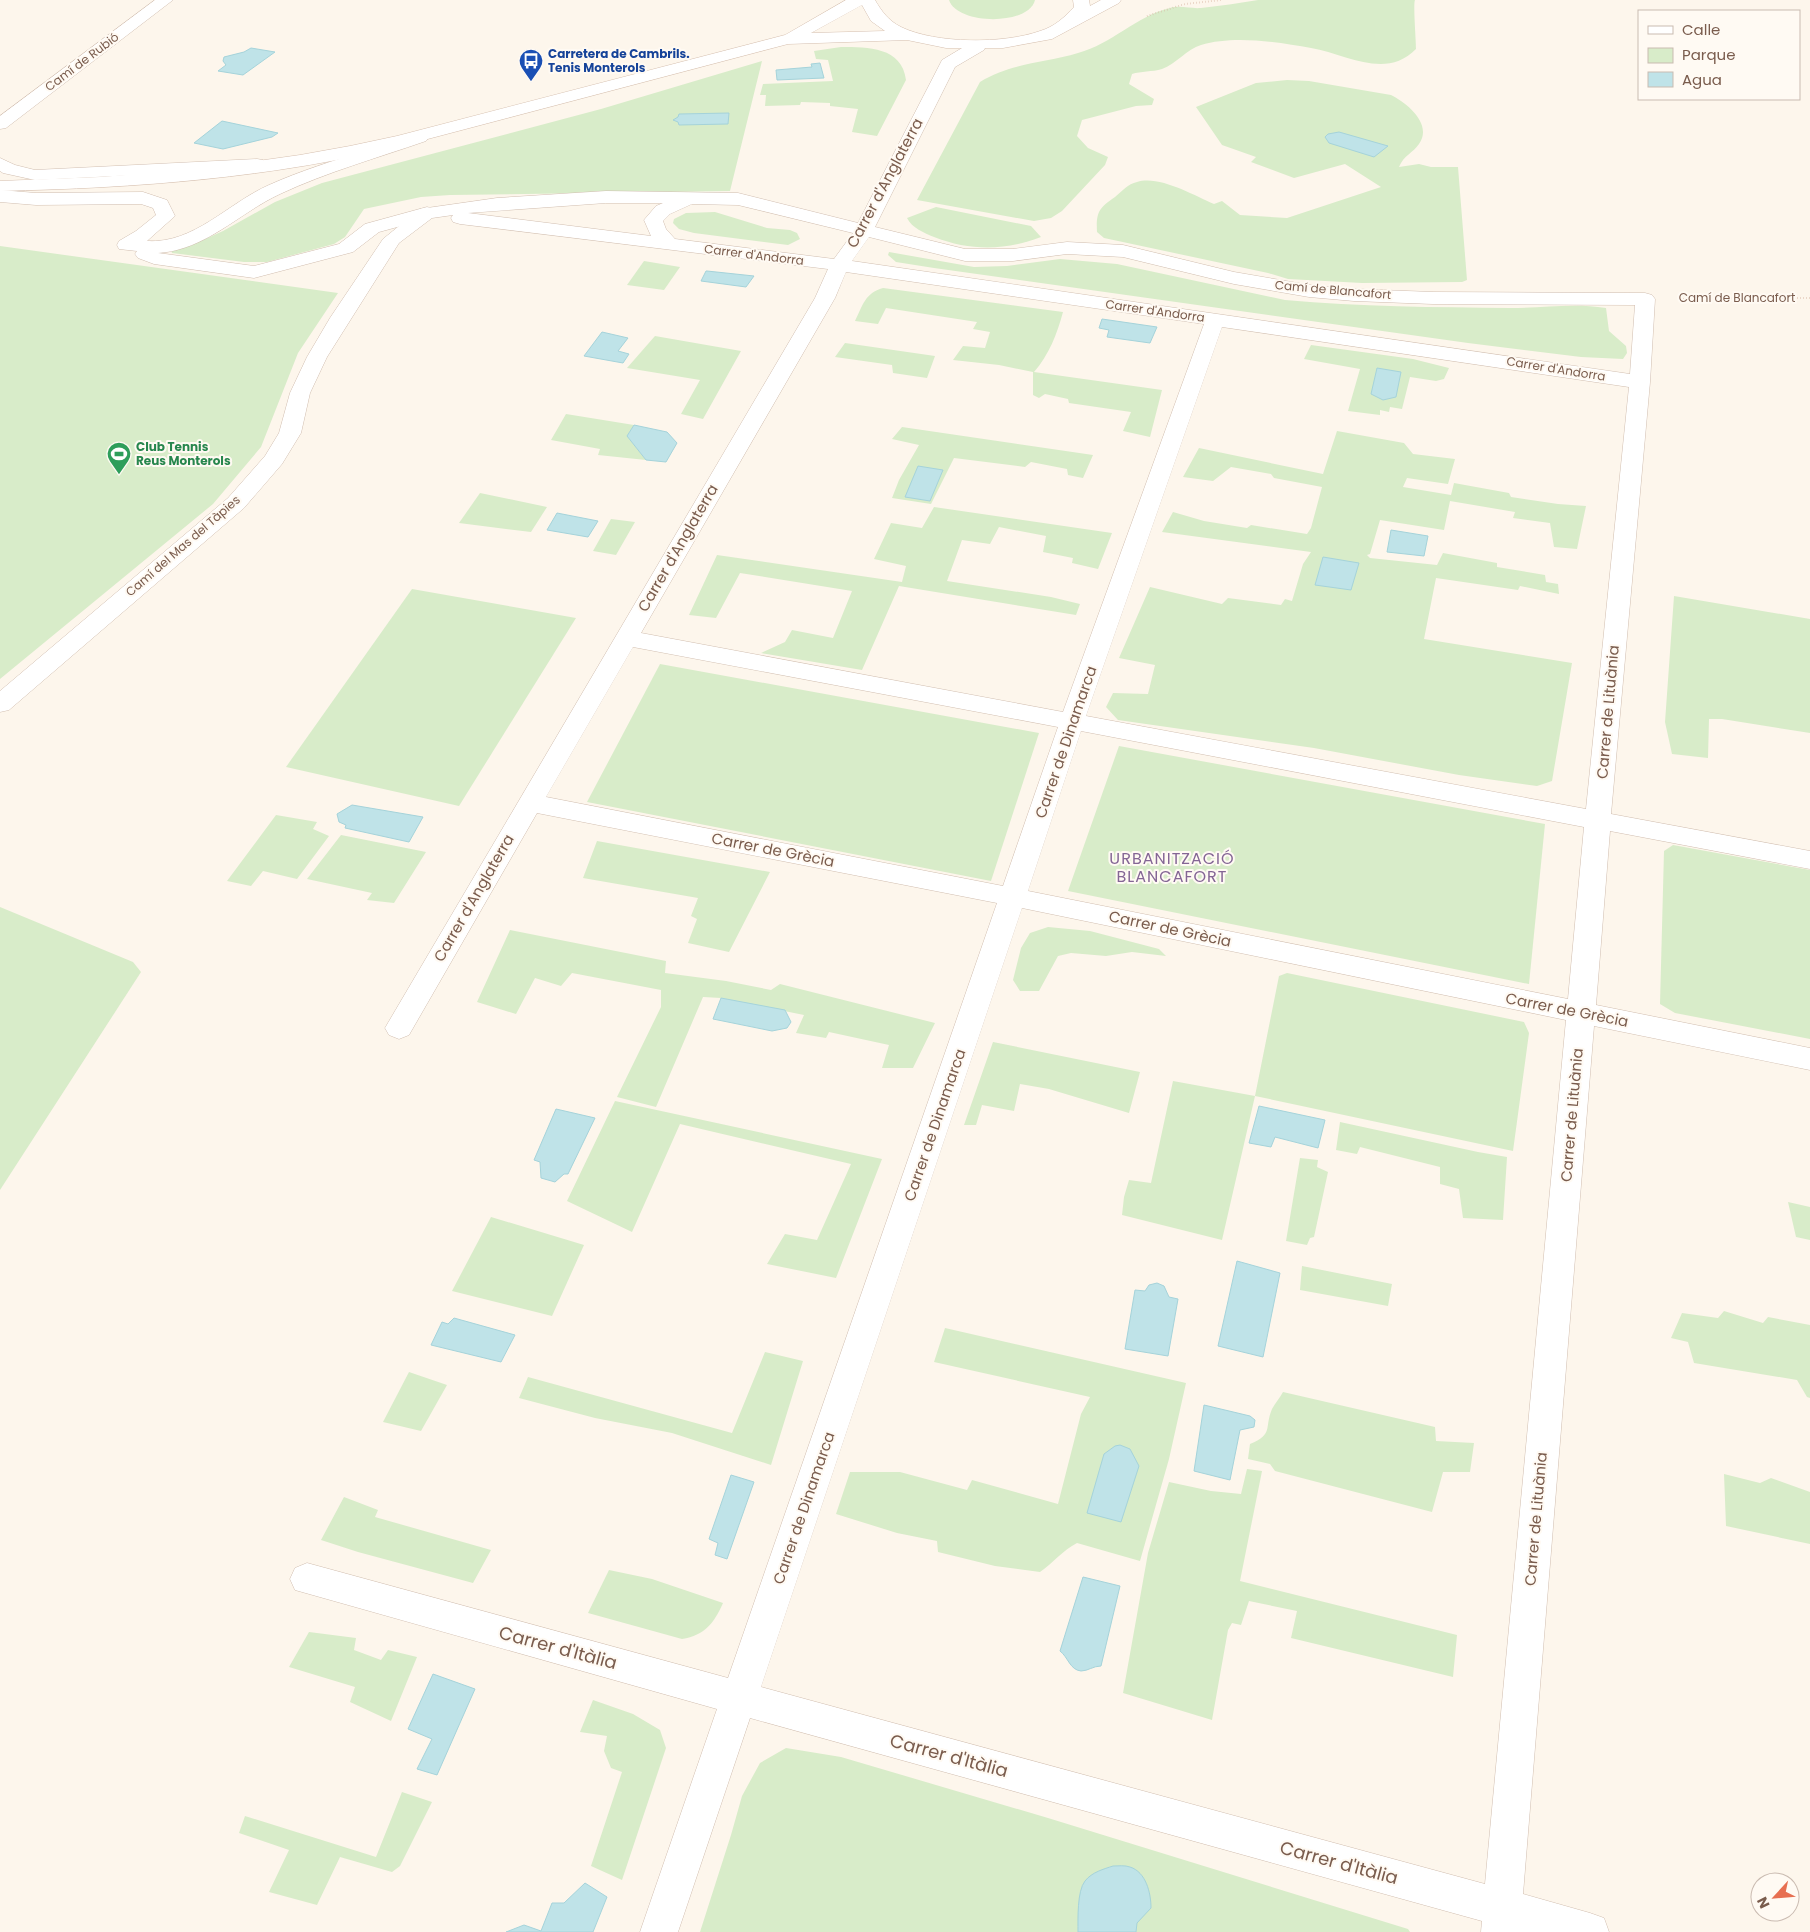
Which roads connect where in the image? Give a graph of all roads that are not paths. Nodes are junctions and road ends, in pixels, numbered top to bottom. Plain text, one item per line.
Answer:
1 (165, 0) edge
2 (858, 0) edge
3 (867, 0) edge
4 (1081, 0) edge
5 (1113, 0) edge
6 (1071, 22) junction
7 (908, 35) junction
8 (788, 39) junction
9 (940, 43) junction
10 (978, 46) junction
11 (948, 64) junction
12 (0, 124) edge
13 (440, 130) junction
14 (0, 162) edge
15 (289, 163) junction
16 (0, 186) edge
17 (0, 196) edge
18 (689, 198) junction
19 (427, 213) junction
20 (862, 232) junction
21 (126, 245) junction
22 (670, 245) junction
23 (839, 265) junction
24 (1645, 299) joint
25 (1216, 320) junction
26 (1640, 382) junction
27 (626, 638) junction
28 (0, 704) edge
29 (1072, 722) junction
30 (530, 802) junction
31 (1598, 820) junction
32 (1810, 860) edge
33 (1012, 897) junction
34 (1581, 1014) junction
35 (399, 1028) dead end
36 (1810, 1059) edge
37 (307, 1579) dead end
38 (739, 1698) junction
39 (1501, 1920) edge
40 (660, 1932) edge
41 (1590, 1932) edge

1 - 12 street, Camí de Rubió
2 - 8 street
3 - 7 street
4 - 6 street
5 - 6 street
6 - 10 street
7 - 8 street
7 - 9 street
8 - 13 street
9 - 10 street
9 - 11 street
10 - 11 street
11 - 20 street, Carrer d'Anglaterra
13 - 15 street
13 - 21 street
14 - 15 street
15 - 16 street
17 - 21 street
18 - 19 street
18 - 20 street
18 - 22 street
19 - 21 street
19 - 22 street, Carrer d'Andorra
19 - 28 street, Camí del Mas del Tàpies
20 - 23 street, Carrer d'Anglaterra
20 - 24 street, Camí de Blancafort
22 - 23 street, Carrer d'Andorra
23 - 25 street, Carrer d'Andorra
23 - 27 street, Carrer d'Anglaterra
24 - 26 street, Carrer de Lituània
25 - 26 street, Carrer d'Andorra
25 - 29 street, Carrer de Dinamarca
26 - 31 street, Carrer de Lituània
27 - 29 street
27 - 30 street, Carrer d'Anglaterra
29 - 31 street
29 - 33 street, Carrer de Dinamarca
30 - 33 street, Carrer de Grècia
30 - 35 street, Carrer d'Anglaterra
31 - 32 street
31 - 34 street, Carrer de Lituània
33 - 34 street, Carrer de Grècia
33 - 38 street, Carrer de Dinamarca
34 - 36 street, Carrer de Grècia
34 - 39 street, Carrer de Lituània
37 - 38 street, Carrer d'Itàlia
38 - 39 street, Carrer d'Itàlia
38 - 40 street, Carrer de Dinamarca
39 - 41 street, Carrer d'Itàlia

